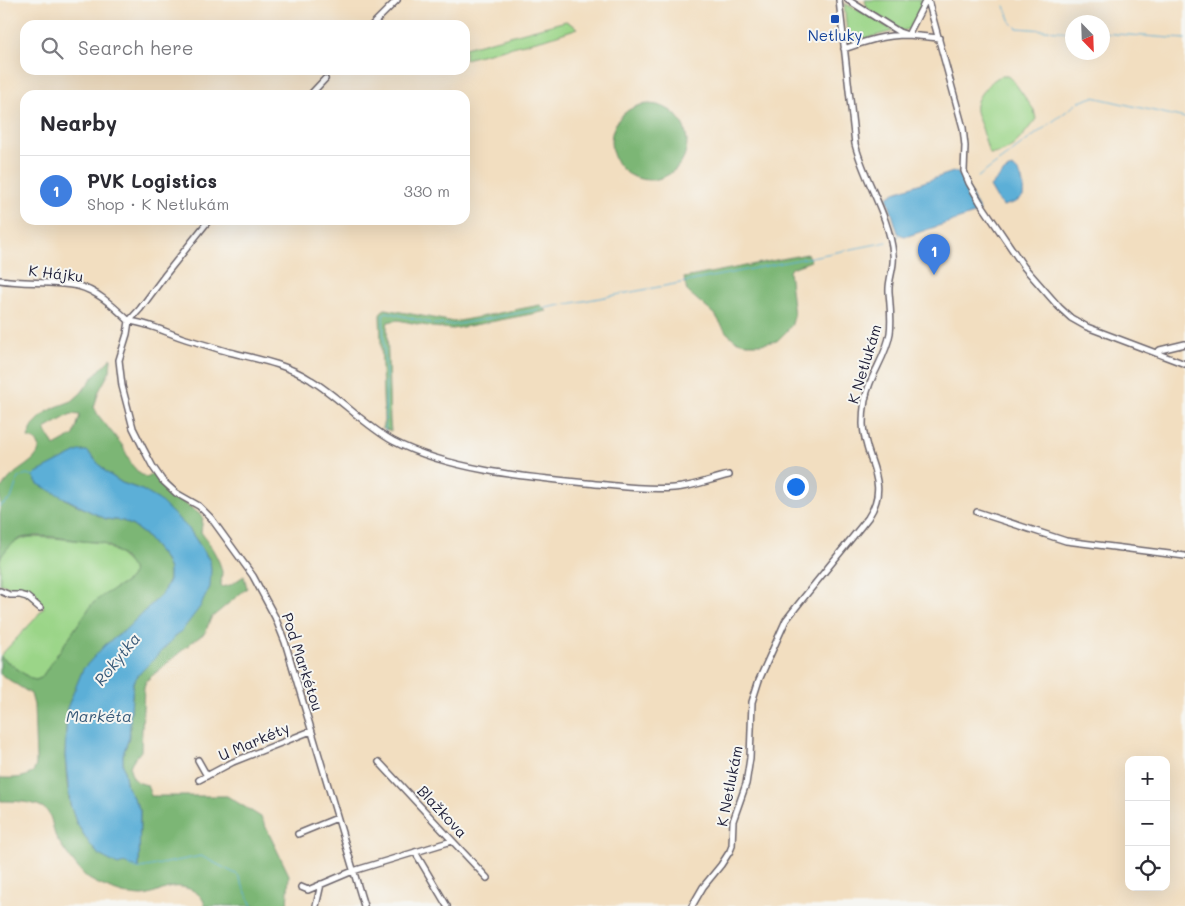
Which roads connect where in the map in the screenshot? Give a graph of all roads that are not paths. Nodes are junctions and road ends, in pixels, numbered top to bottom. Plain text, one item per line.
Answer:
1 (397, 0) edge
2 (838, 0) edge
3 (848, 0) edge
4 (927, 0) edge
5 (377, 20) edge
6 (908, 35) junction
7 (939, 38) junction
8 (844, 49) junction
9 (325, 79) dead end
10 (315, 90) edge
11 (205, 225) edge
12 (0, 280) edge
13 (128, 321) junction
14 (1185, 344) edge
15 (1156, 353) junction
16 (1185, 364) edge
17 (729, 475) dead end
18 (977, 512) dead end
19 (1185, 556) edge
20 (0, 591) edge
21 (40, 608) dead end
22 (311, 732) junction
23 (198, 760) dead end
24 (379, 762) dead end
25 (206, 776) junction
26 (199, 780) dead end
27 (337, 818) junction
28 (298, 834) dead end
29 (452, 841) junction
30 (415, 852) junction
31 (353, 871) junction
32 (487, 878) dead end
33 (321, 884) junction
34 (301, 887) dead end
35 (316, 906) edge
36 (364, 906) edge
37 (447, 906) edge
38 (692, 906) edge

1 - 5 street
2 - 8 street, K Netlukám
3 - 6 street
4 - 6 street
4 - 7 street
6 - 7 street
6 - 8 street
7 - 15 street
8 - 38 street, K Netlukám
9 - 10 street
11 - 13 street
12 - 13 street, K Hájku
13 - 17 street
13 - 22 street, Pod Markétou
14 - 15 street
15 - 16 street
18 - 19 street
20 - 21 street
22 - 25 street, U Markéty
22 - 27 street, Pod Markétou
23 - 25 street, U Markéty
24 - 29 street, Blažkova
25 - 26 street, U Markéty
27 - 28 street
27 - 31 street, Pod Markétou
29 - 30 street
29 - 32 street, Blažkova
30 - 31 street
30 - 37 street
31 - 33 street
31 - 36 street, Pod Markétou
33 - 34 street
33 - 35 street

